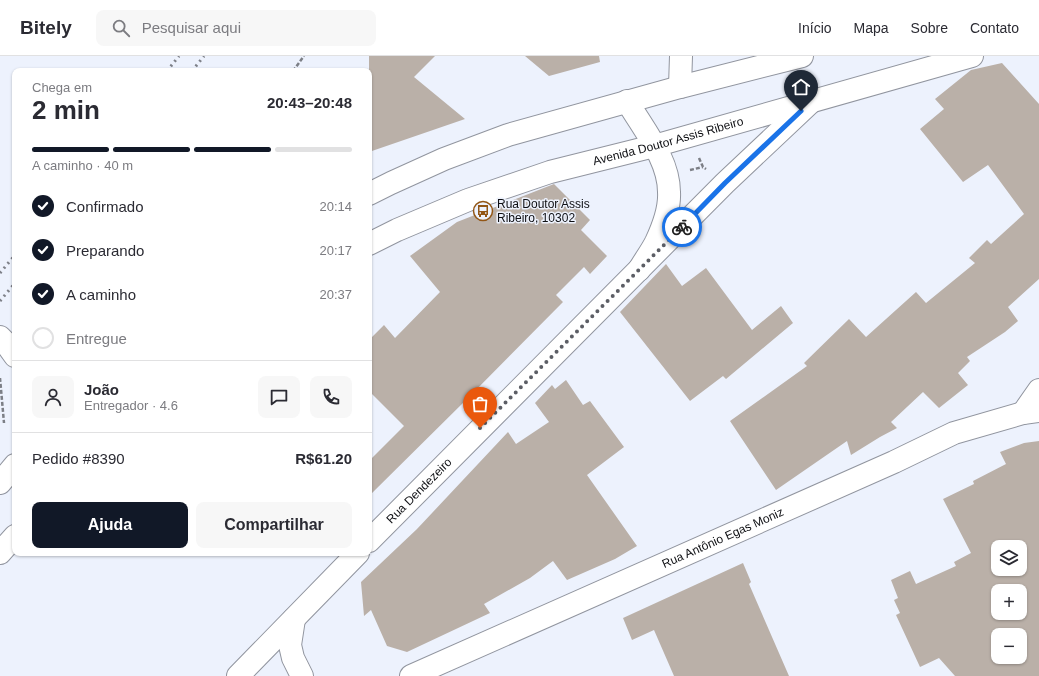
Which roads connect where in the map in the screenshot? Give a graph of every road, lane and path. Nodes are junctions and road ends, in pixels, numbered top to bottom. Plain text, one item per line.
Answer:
1 (304, 56) edge
2 (681, 56) edge
3 (802, 56) edge
4 (972, 56) edge
5 (294, 68) edge
6 (680, 87) junction
7 (627, 101) junction
8 (812, 101) junction
9 (654, 146) junction
10 (697, 154) dead end
11 (703, 167) junction
12 (688, 171) dead end
13 (710, 172) dead end
14 (372, 192) edge
15 (372, 242) edge
16 (638, 270) junction
17 (0, 378) edge
18 (1039, 390) edge
19 (1031, 412) edge
20 (4, 423) dead end
21 (12, 469) edge
22 (0, 483) edge
23 (372, 538) edge
24 (12, 539) edge
25 (0, 553) edge
26 (355, 556) edge
27 (294, 619) junction
28 (238, 676) edge
29 (302, 676) edge
30 (411, 676) edge

1 - 5 path
2 - 6 street
3 - 6 street
4 - 8 street, Avenida Doutor Assis Ribeiro
6 - 7 street
7 - 9 street
7 - 14 street
8 - 9 street, Avenida Doutor Assis Ribeiro
8 - 16 street
9 - 15 street, Avenida Doutor Assis Ribeiro
9 - 16 street
10 - 11 path
11 - 12 path
11 - 13 path
16 - 23 street, Rua Dendezeiro
17 - 20 path
18 - 19 street
19 - 30 street, Rua Antônio Egas Moniz
21 - 22 street
24 - 25 street
26 - 27 street
27 - 28 street
27 - 29 street

